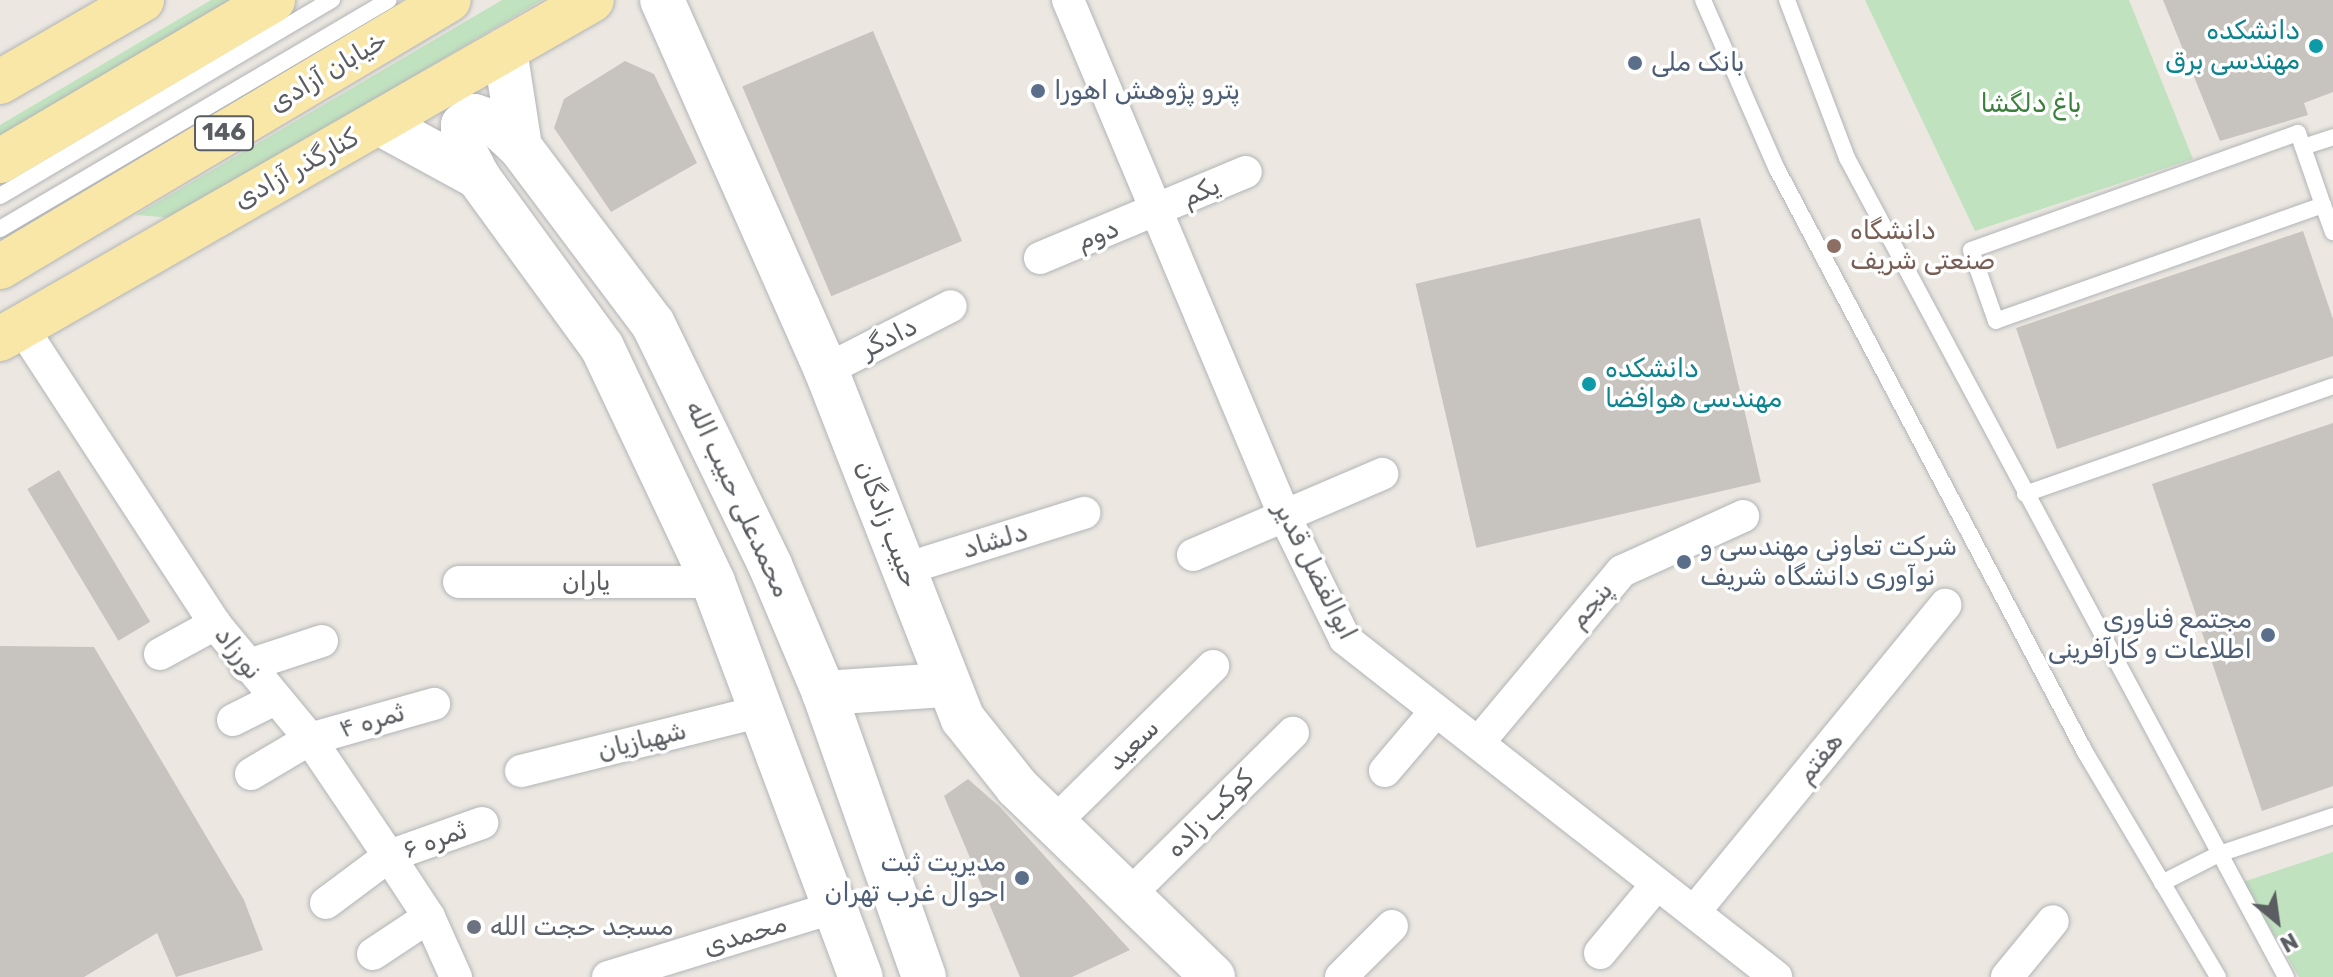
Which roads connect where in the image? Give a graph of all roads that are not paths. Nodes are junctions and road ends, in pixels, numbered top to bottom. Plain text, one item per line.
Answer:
1 (142, 0) edge
2 (273, 0) edge
3 (332, 0) edge
4 (388, 0) edge
5 (449, 0) edge
6 (592, 0) edge
7 (662, 0) edge
8 (1068, 0) edge
9 (1703, 0) edge
10 (1787, 0) edge
11 (505, 50) junction
12 (1, 79) edge
13 (379, 123) junction
14 (2333, 137) edge
15 (520, 147) junction
16 (2303, 147) junction
17 (0, 161) edge
18 (1246, 172) dead end
19 (478, 177) junction
20 (0, 196) edge
21 (2323, 205) junction
22 (1155, 213) junction
23 (0, 229) edge
24 (2333, 232) edge
25 (1040, 258) dead end
26 (0, 267) edge
27 (951, 306) dead end
28 (7, 318) edge
29 (826, 370) junction
30 (2333, 386) edge
31 (1382, 474) dead end
32 (2025, 494) junction
33 (1084, 513) dead end
34 (1743, 516) dead end
35 (1285, 517) junction
36 (1193, 555) dead end
37 (770, 565) junction
38 (905, 569) junction
39 (459, 582) dead end
40 (713, 582) junction
41 (1945, 605) dead end
42 (215, 624) junction
43 (322, 641) dead end
44 (160, 654) dead end
45 (246, 666) junction
46 (1213, 666) dead end
47 (945, 685) junction
48 (824, 693) junction
49 (275, 699) junction
50 (434, 704) dead end
51 (762, 711) junction
52 (1435, 712) junction
53 (233, 720) dead end
54 (1293, 733) dead end
55 (310, 739) junction
56 (1478, 743) junction
57 (521, 771) dead end
58 (1385, 771) dead end
59 (251, 774) dead end
60 (2333, 816) edge
61 (482, 823) dead end
62 (1053, 824) junction
63 (2219, 854) junction
64 (389, 856) junction
65 (2162, 883) junction
66 (1657, 884) junction
67 (1128, 896) junction
68 (326, 903) dead end
69 (835, 907) junction
70 (1694, 912) junction
71 (429, 917) junction
72 (2053, 921) dead end
73 (1392, 926) dead end
74 (1600, 953) dead end
75 (373, 954) dead end
76 (456, 977) edge
77 (608, 977) edge
78 (861, 977) edge
79 (924, 977) edge
80 (1213, 977) edge
81 (1341, 977) edge
82 (1776, 977) edge
83 (2007, 977) edge
84 (2218, 977) edge
85 (2286, 977) edge

1 - 12 main road
2 - 17 main road
3 - 20 lane
4 - 23 lane
5 - 26 main road, خیابان آزادی / 146
6 - 11 main road, کنارگذر آزادی
7 - 29 main road, حبیب زادگان
8 - 22 street, ابوالفضل قدیر
9 - 65 lane
10 - 32 lane
11 - 13 main road, کنارگذر آزادی
11 - 15 main road, محمدعلی حبیب الله
13 - 19 main road
13 - 28 main road, کنارگذر آزادی
14 - 16 lane
15 - 19 main road
15 - 37 main road, محمدعلی حبیب الله
16 - 21 lane
16 - 21 lane
18 - 22 street, یکم
19 - 40 main road
21 - 24 lane
22 - 25 street, دوم
22 - 35 street, ابوالفضل قدیر
27 - 29 street, دادگر
28 - 42 street, نورزاد
29 - 38 main road, حبیب زادگان
30 - 32 lane
31 - 35 street
32 - 63 lane
33 - 38 street, دلشاد
34 - 56 street, پنجم
35 - 36 street
35 - 52 street, ابوالفضل قدیر
37 - 40 main road
37 - 48 main road, محمدعلی حبیب الله
38 - 47 main road, حبیب زادگان
39 - 40 street, یاران
40 - 51 main road
41 - 70 street, هفتم
42 - 44 street
42 - 45 street, نورزاد
43 - 45 street
45 - 49 street, نورزاد
46 - 62 street, سعید
47 - 48 main road
47 - 62 main road, حبیب زادگان
48 - 79 main road, محمدعلی حبیب الله
49 - 53 street
49 - 55 street, نورزاد
50 - 55 street, ثمره ۴
51 - 57 street, شهبازیان
51 - 69 main road
52 - 56 street, ابوالفضل قدیر
52 - 58 street
54 - 67 street, کوکب زاده
55 - 59 street, ثمره ۴
55 - 64 street, نورزاد
56 - 66 street, ابوالفضل قدیر
60 - 63 lane
61 - 64 street, ثمره ۶
62 - 67 main road, حبیب زادگان
63 - 65 lane
63 - 85 lane
64 - 68 street, ثمره ۶
64 - 71 street, نورزاد
65 - 84 lane
66 - 70 street, ابوالفضل قدیر
66 - 74 street
67 - 80 main road, حبیب زادگان
69 - 77 street, محمدی
69 - 78 main road
70 - 82 street, ابوالفضل قدیر
71 - 75 street
71 - 76 street, نورزاد
72 - 83 street
73 - 81 street

